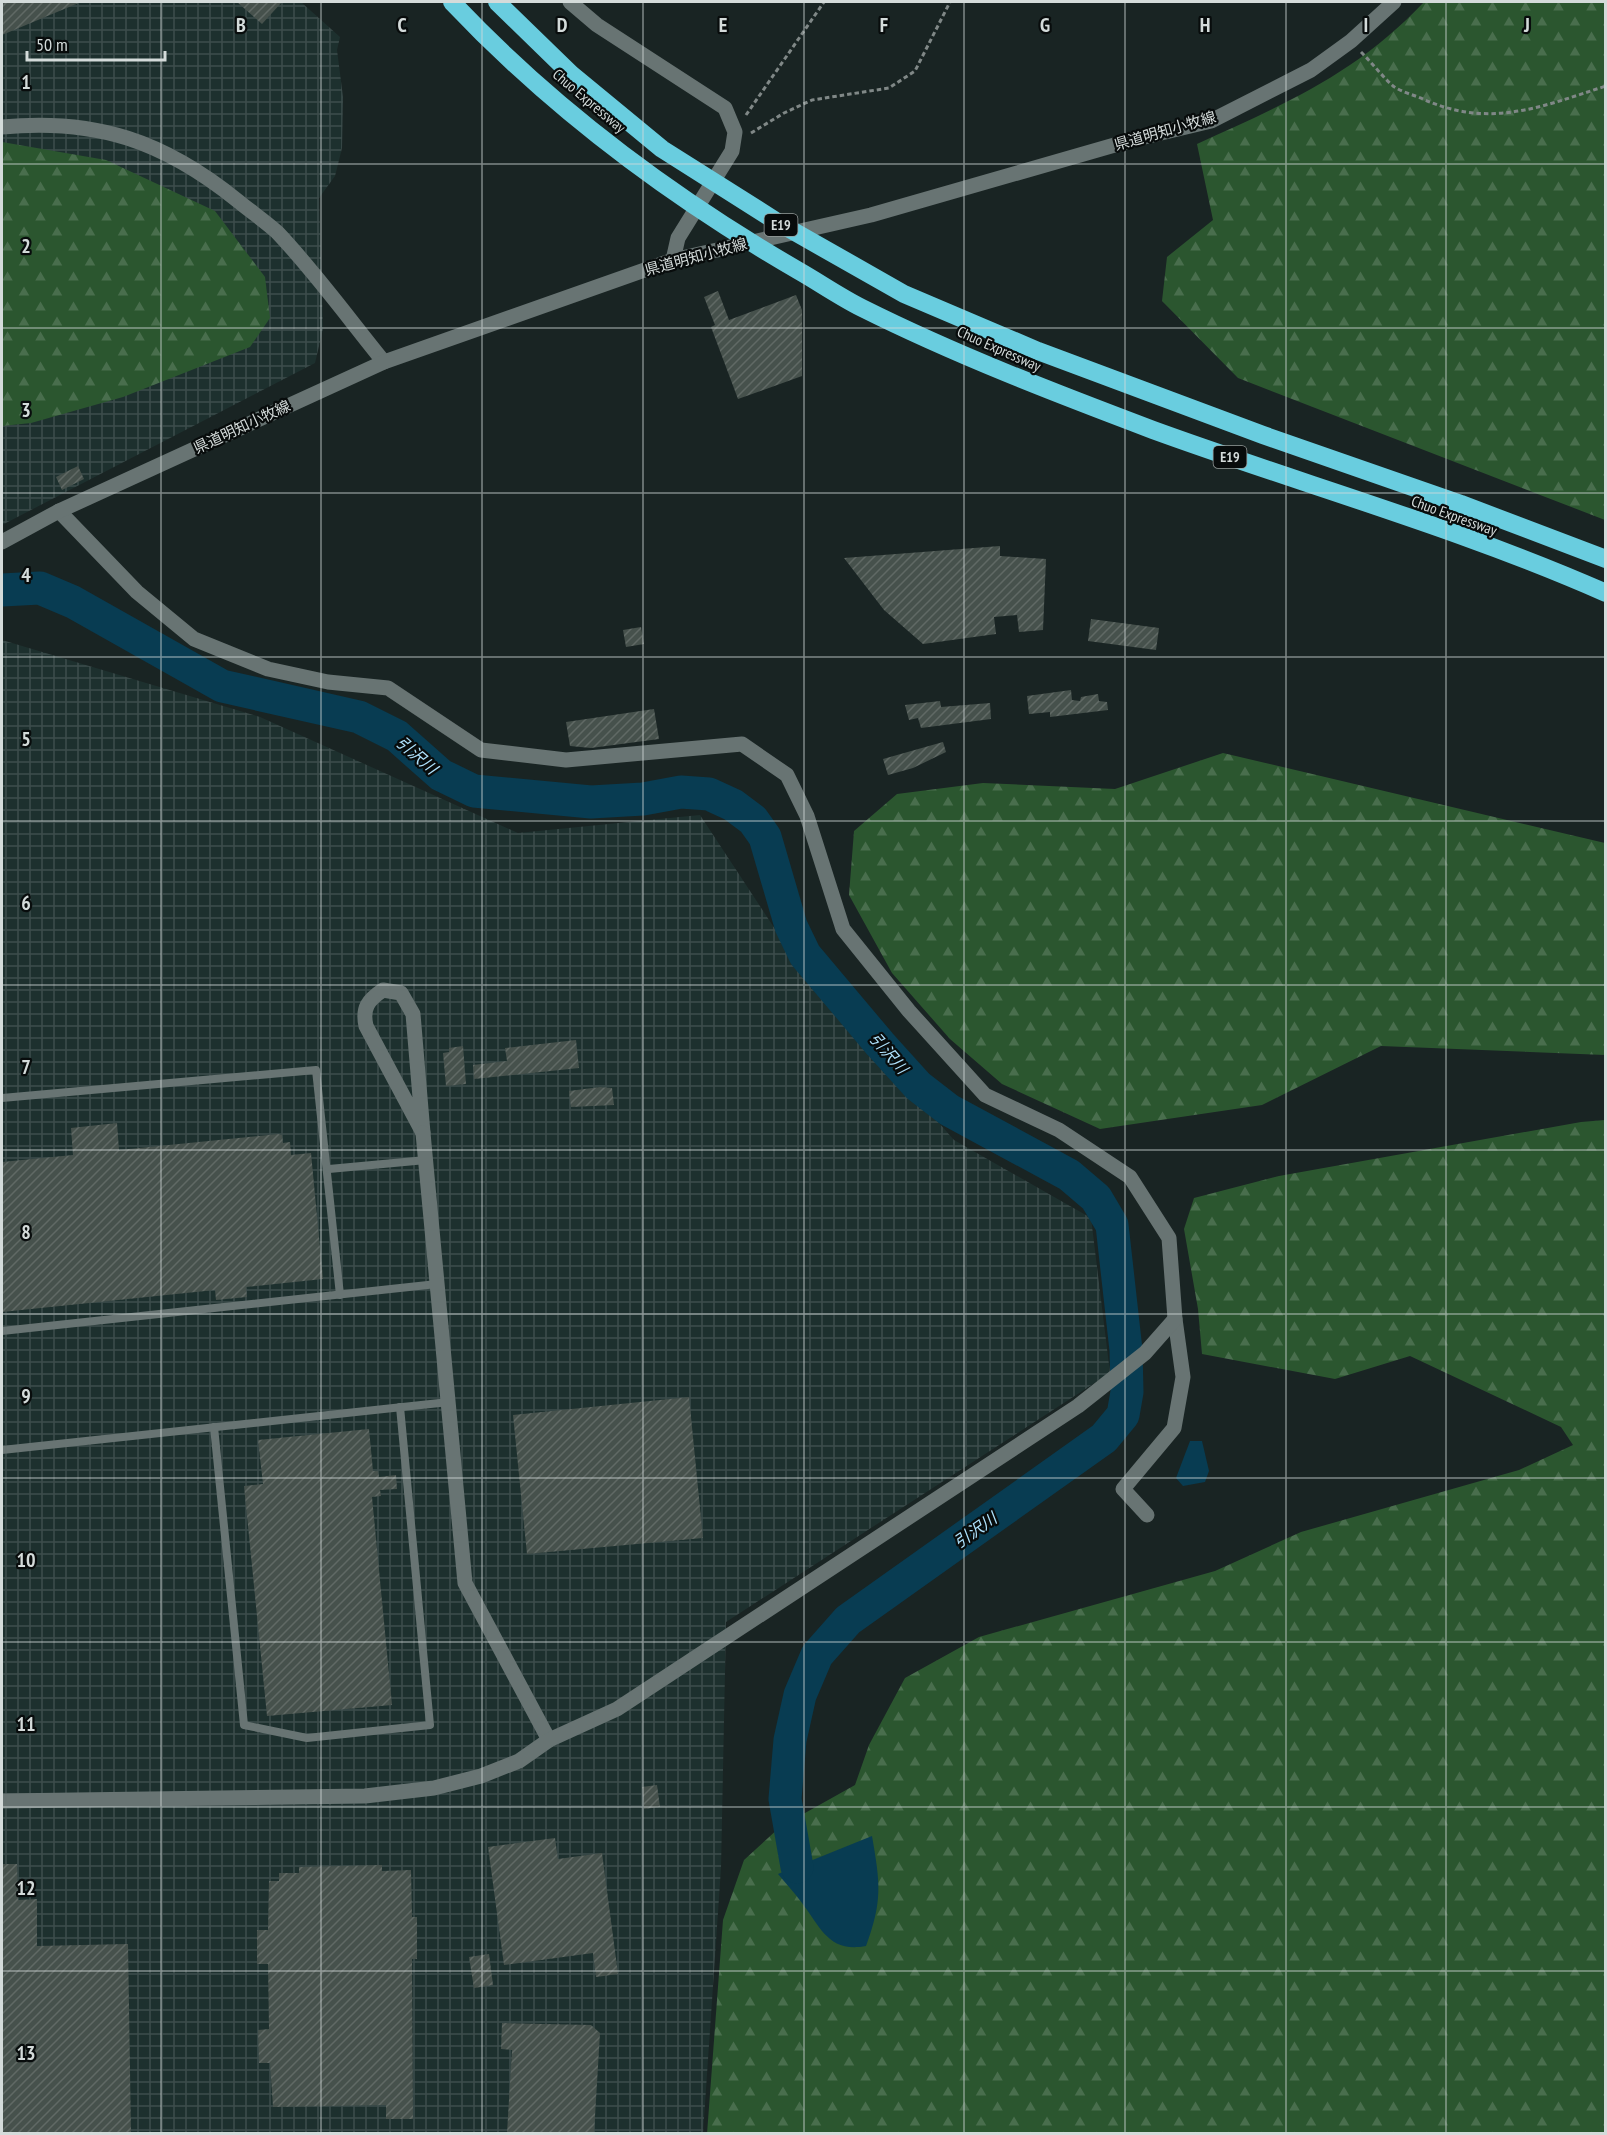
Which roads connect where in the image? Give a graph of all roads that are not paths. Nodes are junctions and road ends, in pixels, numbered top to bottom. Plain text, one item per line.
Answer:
1 (452, 2) edge
2 (497, 2) edge
3 (570, 2) edge
4 (1394, 2) edge
5 (2, 128) edge
6 (673, 260) junction
7 (384, 362) junction
8 (59, 511) junction
9 (2, 542) edge
10 (1605, 559) edge
11 (1605, 593) edge
12 (2, 1098) edge
13 (423, 1133) junction
14 (426, 1160) junction
15 (329, 1169) junction
16 (437, 1284) junction
17 (340, 1295) junction
18 (1175, 1319) junction
19 (2, 1331) edge
20 (448, 1402) junction
21 (400, 1407) junction
22 (214, 1427) junction
23 (2, 1450) edge
24 (1147, 1515) dead end
25 (549, 1740) junction
26 (2, 1801) edge

1 - 11 highway, Chuo Expressway / E19
2 - 10 highway, Chuo Expressway / E19
3 - 6 street
4 - 6 street, 県道明知小牧線
5 - 7 street
6 - 7 street, 県道明知小牧線
7 - 8 street, 県道明知小牧線
8 - 9 street, 県道明知小牧線
8 - 18 street
12 - 15 lane
13 - 13 street
13 - 14 street
14 - 15 lane
14 - 16 street
15 - 17 lane
16 - 17 lane
16 - 20 street
17 - 19 lane
18 - 24 street
18 - 25 street
20 - 21 lane
20 - 25 street
21 - 22 lane
21 - 22 lane
22 - 23 lane
25 - 26 street

